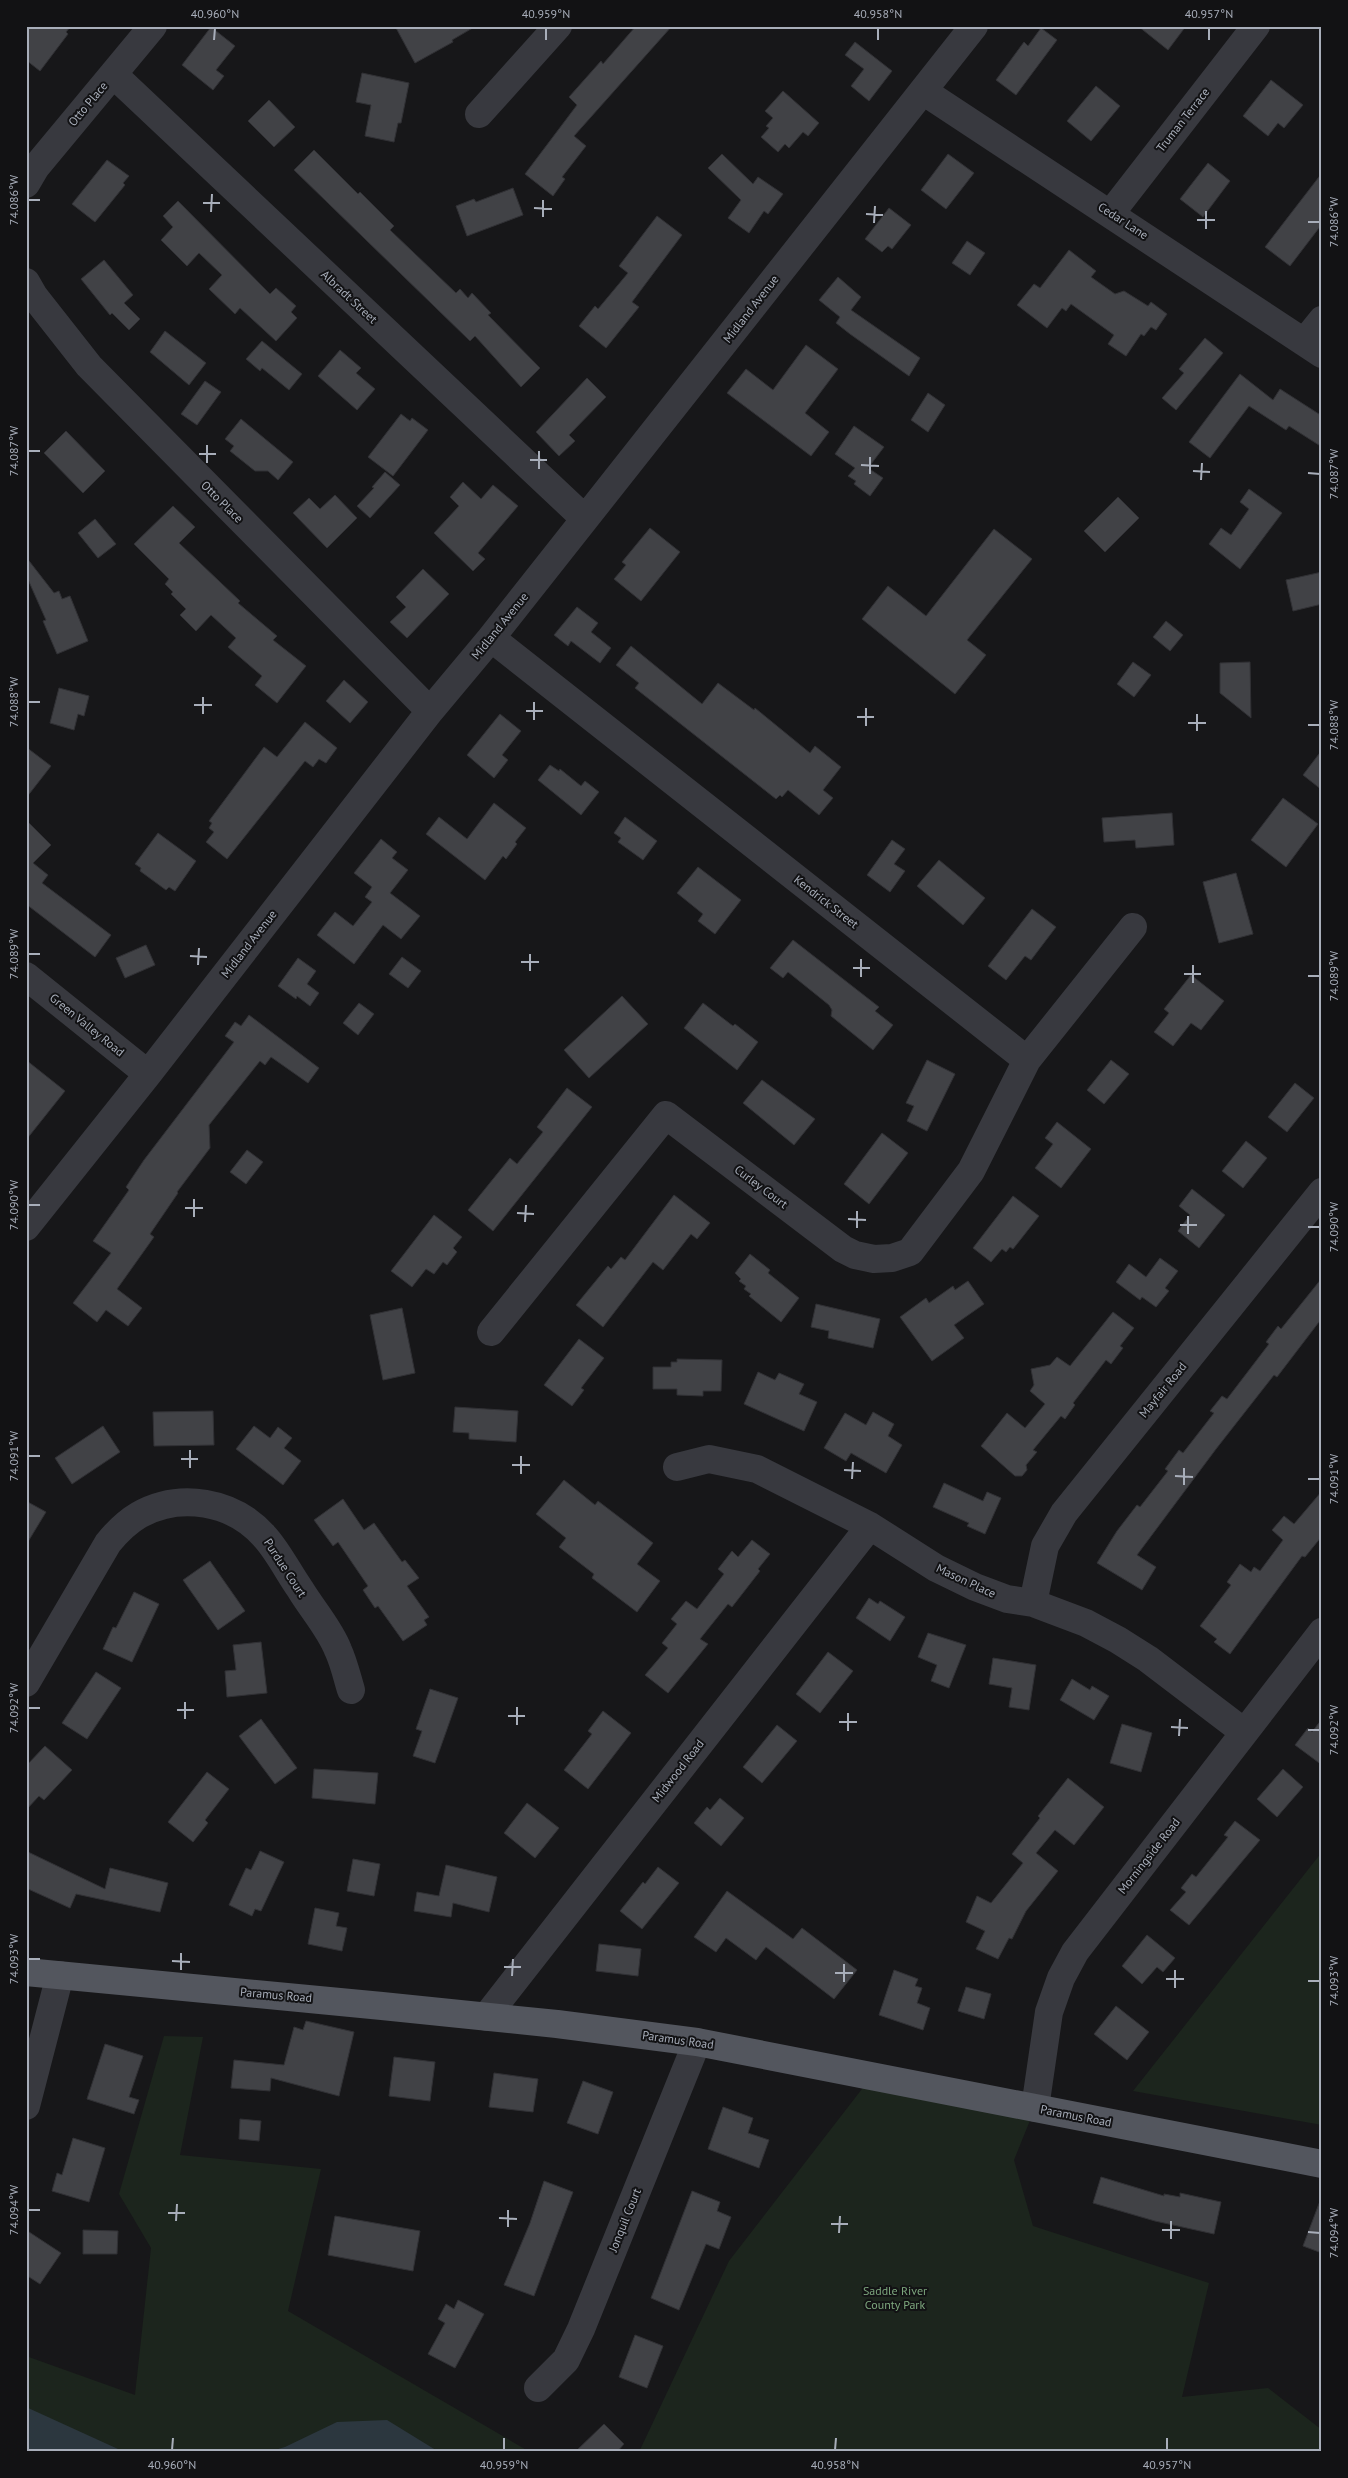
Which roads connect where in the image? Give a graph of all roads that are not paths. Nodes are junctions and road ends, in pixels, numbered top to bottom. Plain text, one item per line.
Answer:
1 (153, 26) edge
2 (558, 26) edge
3 (974, 26) edge
4 (1256, 26) edge
5 (113, 74) junction
6 (923, 91) junction
7 (479, 114) dead end
8 (26, 184) edge
9 (1111, 214) junction
10 (26, 282) edge
11 (1322, 320) edge
12 (1313, 347) edge
13 (585, 520) junction
14 (491, 638) junction
15 (430, 711) junction
16 (1133, 927) dead end
17 (26, 976) edge
18 (1027, 1060) junction
19 (148, 1074) junction
20 (1322, 1192) edge
21 (26, 1227) edge
22 (491, 1332) dead end
23 (677, 1467) dead end
24 (870, 1526) junction
25 (1033, 1603) junction
26 (1322, 1632) edge
27 (26, 1684) edge
28 (351, 1690) dead end
29 (1244, 1732) junction
30 (26, 1972) edge
31 (60, 1975) junction
32 (486, 2017) junction
33 (697, 2042) junction
34 (26, 2106) edge
35 (1035, 2108) junction
36 (1322, 2164) edge
37 (538, 2388) dead end

1 - 5 street, Otto Place
2 - 7 street
3 - 6 street, Midland Avenue
4 - 9 street, Truman Terrace
5 - 8 street, Otto Place
5 - 13 street, Albradt Street
6 - 9 street, Cedar Lane
6 - 13 street, Midland Avenue
9 - 12 street, Cedar Lane
10 - 15 street, Otto Place
11 - 12 street
13 - 14 street, Midland Avenue
14 - 15 street, Midland Avenue
14 - 18 street, Kendrick Street
15 - 19 street, Midland Avenue
16 - 18 street
17 - 19 street, Green Valley Road
18 - 22 street, Curley Court
19 - 21 street, Midland Avenue
20 - 25 street, Mayfair Road
23 - 24 street, Mason Place
24 - 25 street, Mason Place
24 - 32 street, Midwood Road
25 - 29 street, Mason Place
26 - 29 street, Morningside Road
27 - 28 street, Purdue Court
29 - 35 street, Morningside Road
30 - 31 main road, Paramus Road
31 - 32 main road, Paramus Road
31 - 34 street
32 - 33 main road, Paramus Road
33 - 35 main road, Paramus Road
33 - 37 street, Jonquil Court
35 - 36 main road, Paramus Road

